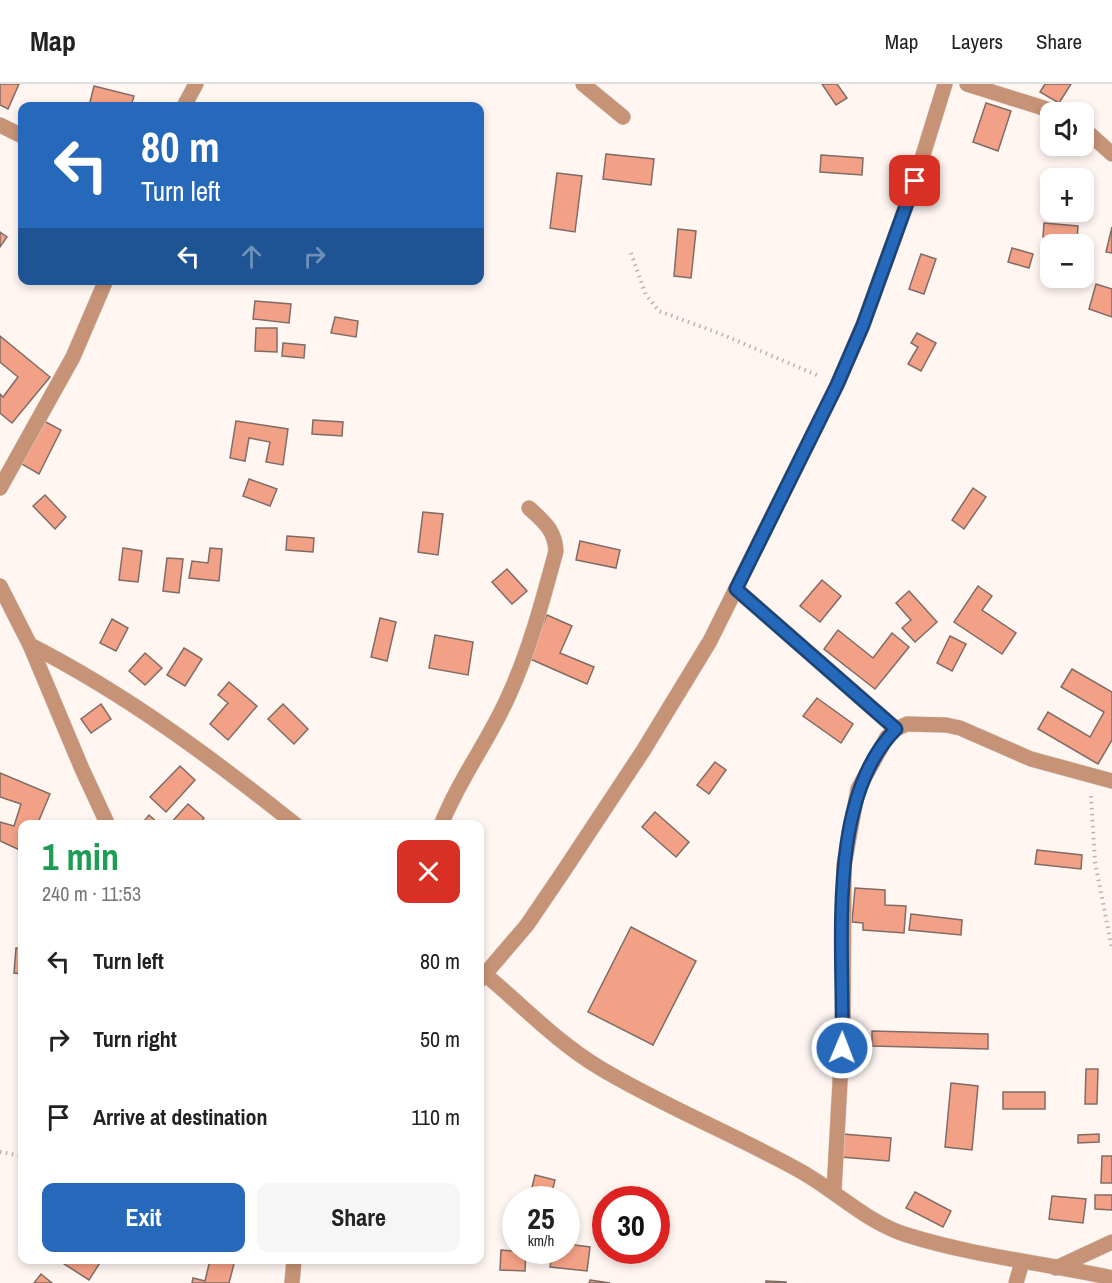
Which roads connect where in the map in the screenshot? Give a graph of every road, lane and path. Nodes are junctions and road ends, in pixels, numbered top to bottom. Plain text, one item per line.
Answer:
1 (583, 84) edge
2 (945, 84) edge
3 (967, 84) edge
4 (192, 85) edge
5 (186, 102) edge
6 (1040, 107) edge
7 (623, 117) dead end
8 (0, 125) edge
9 (18, 134) edge
10 (1094, 138) edge
11 (1112, 154) edge
12 (631, 253) dead end
13 (104, 285) edge
14 (837, 385) junction
15 (0, 488) edge
16 (529, 508) dead end
17 (0, 586) edge
18 (736, 589) junction
19 (30, 645) junction
20 (896, 729) junction
21 (1089, 774) junction
22 (1112, 781) edge
23 (106, 820) edge
24 (289, 820) edge
25 (443, 820) edge
26 (1112, 949) edge
27 (484, 972) edge
28 (484, 976) edge
29 (0, 1152) edge
30 (18, 1155) edge
31 (834, 1191) junction
32 (1112, 1242) edge
33 (1022, 1262) junction
34 (294, 1264) edge
35 (1056, 1268) junction
36 (1112, 1278) edge
37 (292, 1283) edge
38 (1016, 1283) edge

1 - 7 street
2 - 14 street
3 - 6 street
4 - 5 street
8 - 9 street
10 - 11 street
12 - 14 path
13 - 15 street
14 - 18 street
16 - 25 street
17 - 19 street
18 - 20 street
18 - 27 street
19 - 23 street
19 - 24 street
20 - 21 street
20 - 31 street
21 - 22 street
21 - 26 path
28 - 31 street
29 - 30 path
31 - 33 street
32 - 35 street
33 - 35 street
33 - 38 street
34 - 37 street
35 - 36 street

